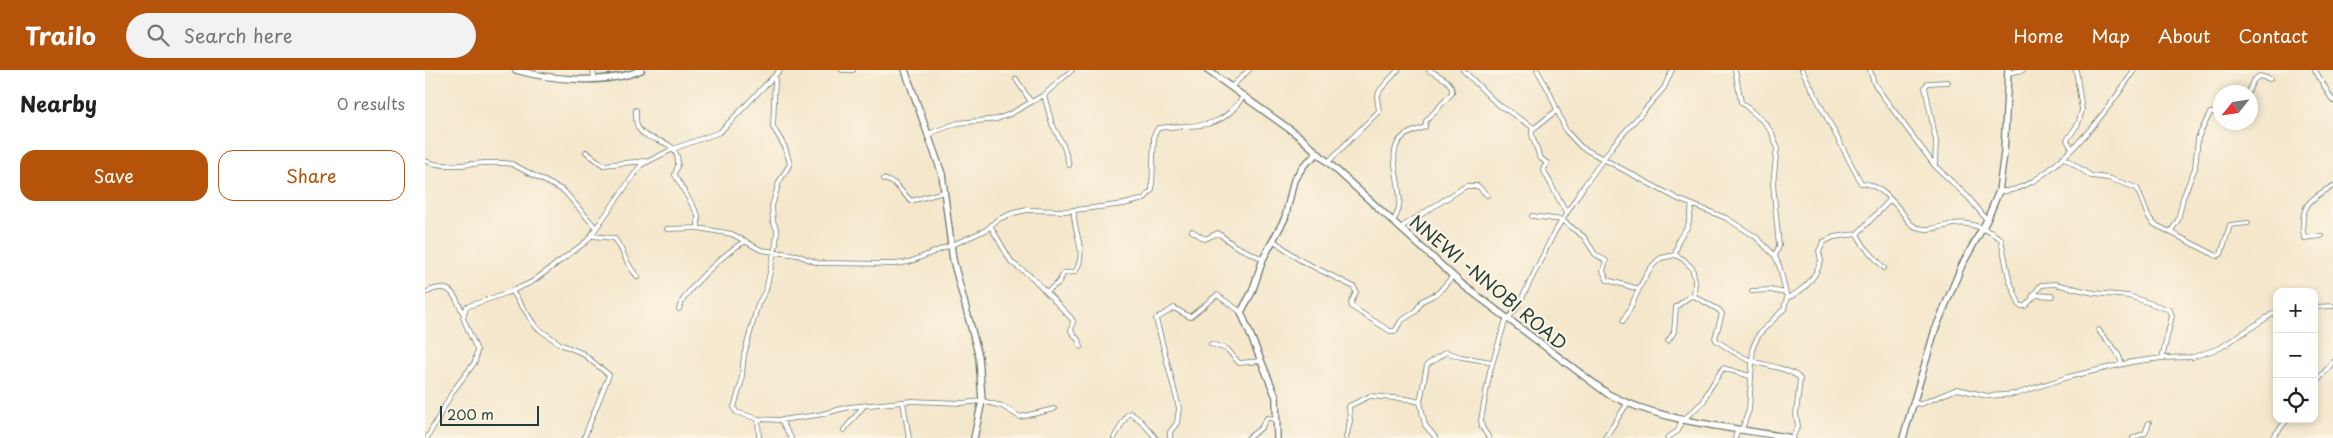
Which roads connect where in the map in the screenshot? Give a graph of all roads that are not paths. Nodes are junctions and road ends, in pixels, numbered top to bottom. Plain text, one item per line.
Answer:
1 (515, 70) edge
2 (593, 70) edge
3 (641, 70) edge
4 (780, 70) edge
5 (842, 70) edge
6 (853, 70) edge
7 (905, 70) edge
8 (1072, 70) edge
9 (1207, 70) edge
10 (1249, 70) edge
11 (1398, 70) edge
12 (1429, 70) edge
13 (1463, 70) edge
14 (1672, 70) edge
15 (1735, 70) edge
16 (1802, 70) edge
17 (1870, 70) edge
18 (2023, 70) edge
19 (2076, 70) edge
20 (2134, 70) edge
21 (2315, 70) edge
22 (1540, 71) edge
23 (2008, 71) edge
24 (540, 73) edge
25 (593, 78) junction
26 (775, 78) junction
27 (1016, 79) dead end
28 (2270, 79) dead end
29 (1948, 82) dead end
30 (2251, 85) edge
31 (1232, 86) junction
32 (1044, 95) junction
33 (1244, 95) junction
34 (1031, 102) junction
35 (2333, 102) edge
36 (636, 110) dead end
37 (1557, 110) junction
38 (2213, 113) edge
39 (1533, 128) junction
40 (928, 134) junction
41 (673, 149) junction
42 (2072, 149) junction
43 (586, 152) dead end
44 (1318, 153) junction
45 (2063, 157) junction
46 (1602, 159) junction
47 (425, 161) edge
48 (645, 162) junction
49 (1328, 162) junction
50 (1069, 165) dead end
51 (1935, 166) junction
52 (884, 179) dead end
53 (2333, 186) edge
54 (1999, 191) junction
55 (945, 192) junction
56 (1487, 195) dead end
57 (1890, 200) junction
58 (1692, 205) junction
59 (1074, 210) junction
60 (1567, 213) junction
61 (1533, 216) dead end
62 (1562, 220) junction
63 (1987, 220) junction
64 (1393, 221) junction
65 (2248, 223) dead end
66 (991, 227) junction
67 (596, 228) junction
68 (698, 228) junction
69 (1400, 228) junction
70 (667, 229) dead end
71 (1982, 229) junction
72 (1193, 231) dead end
73 (2171, 231) junction
74 (1857, 234) junction
75 (592, 236) junction
76 (2321, 236) dead end
77 (1273, 240) junction
78 (746, 241) junction
79 (951, 245) junction
80 (773, 254) junction
81 (1675, 255) junction
82 (1775, 256) junction
83 (1263, 259) junction
84 (1884, 268) dead end
85 (1453, 276) junction
86 (638, 277) dead end
87 (1639, 289) junction
88 (512, 291) junction
89 (1752, 291) dead end
90 (1045, 292) junction
91 (425, 293) edge
92 (1786, 295) junction
93 (1693, 296) junction
94 (2052, 296) dead end
95 (2032, 297) junction
96 (2333, 306) edge
97 (2318, 307) edge
98 (679, 309) dead end
99 (1241, 312) junction
100 (463, 313) junction
101 (2273, 314) edge
102 (1507, 319) junction
103 (1623, 321) dead end
104 (2099, 330) dead end
105 (1668, 341) dead end
106 (1211, 344) dead end
107 (1081, 347) dead end
108 (2162, 358) junction
109 (1261, 361) junction
110 (1750, 361) junction
111 (1492, 362) junction
112 (2333, 362) edge
113 (2122, 364) junction
114 (1751, 376) junction
115 (2318, 379) edge
116 (982, 401) junction
117 (903, 402) junction
118 (1420, 402) junction
119 (1914, 403) junction
120 (1627, 404) junction
121 (863, 407) junction
122 (1054, 409) dead end
123 (759, 419) junction
124 (1278, 419) junction
125 (1686, 419) junction
126 (781, 420) junction
127 (2149, 423) dead end
128 (2285, 423) edge
129 (1740, 429) junction
130 (844, 430) dead end
131 (1676, 436) edge
132 (427, 438) edge
133 (584, 438) edge
134 (759, 438) edge
135 (791, 438) edge
136 (909, 438) edge
137 (974, 438) edge
138 (1114, 438) edge
139 (1156, 438) edge
140 (1170, 438) edge
141 (1248, 438) edge
142 (1277, 438) edge
143 (1346, 438) edge
144 (1435, 438) edge
145 (1489, 438) edge
146 (1605, 438) edge
147 (1667, 438) edge
148 (1735, 438) edge
149 (1792, 438) edge
150 (1903, 438) edge
151 (2133, 438) edge
152 (2273, 438) edge

1 - 24 main road
2 - 25 street
3 - 25 main road
4 - 26 street
5 - 6 street
7 - 40 main road
8 - 32 street
9 - 31 main road, NNEWI -NNOBI ROAD
10 - 31 street
11 - 49 street
12 - 64 street
13 - 39 street
14 - 46 street
15 - 82 street
16 - 57 street
17 - 51 street
18 - 23 street
19 - 42 street
20 - 42 street
21 - 35 street
22 - 37 street
23 - 54 main road
24 - 25 main road
26 - 41 street
26 - 80 street
27 - 34 street
28 - 30 street
29 - 51 street
31 - 33 main road, NNEWI -NNOBI ROAD
32 - 34 street
32 - 50 street
33 - 44 main road, NNEWI -NNOBI ROAD
33 - 59 street
34 - 40 street
36 - 41 street
37 - 39 street
37 - 46 street
38 - 73 street
39 - 60 street
40 - 55 main road
41 - 48 street
41 - 68 street
42 - 45 street
43 - 48 street
44 - 49 main road, NNEWI -NNOBI ROAD
44 - 77 main road
45 - 54 street
45 - 73 street
46 - 58 street
46 - 60 street
47 - 67 street
48 - 67 street
49 - 64 main road, NNEWI -NNOBI ROAD
51 - 63 street
52 - 55 street
53 - 76 street
54 - 63 main road
55 - 79 main road
56 - 69 street
57 - 71 street
57 - 74 street
58 - 81 street
58 - 82 street
59 - 66 street
59 - 90 street
60 - 62 street
61 - 62 street
62 - 87 street
62 - 102 street
63 - 71 main road
64 - 69 main road, NNEWI -NNOBI ROAD
65 - 73 street
66 - 79 street
66 - 90 street
67 - 75 street
68 - 70 street
68 - 78 street
69 - 85 main road, NNEWI -NNOBI ROAD
71 - 95 street
71 - 119 main road
72 - 83 street
74 - 84 street
74 - 92 street
75 - 86 street
75 - 88 street
77 - 83 main road
77 - 85 street
78 - 80 street
78 - 98 street
79 - 80 street
79 - 116 main road
80 - 123 street
81 - 87 street
81 - 93 street
82 - 92 street
83 - 99 main road
85 - 102 main road, NNEWI -NNOBI ROAD
87 - 103 street
88 - 100 street
88 - 133 street
89 - 92 street
90 - 107 street
91 - 100 street
92 - 110 street
93 - 105 street
93 - 110 street
94 - 95 street
95 - 108 street
96 - 97 street
99 - 109 main road
99 - 140 street
100 - 132 street
101 - 108 street
102 - 111 street
102 - 120 main road, NNEWI -NNOBI ROAD
104 - 113 street
106 - 109 street
108 - 113 street
109 - 124 main road
110 - 114 street
110 - 149 street
111 - 118 street
111 - 145 street
112 - 115 street
113 - 119 street
114 - 125 street
114 - 129 street
116 - 117 street
116 - 122 street
116 - 137 main road
117 - 121 street
117 - 136 street
118 - 143 street
118 - 144 street
119 - 150 main road
120 - 125 main road, NNEWI -NNOBI ROAD
120 - 146 street
121 - 126 street
121 - 130 street
123 - 126 street
123 - 134 street
124 - 141 street
124 - 142 main road
125 - 129 main road, NNEWI -NNOBI ROAD
125 - 131 street
126 - 135 street
127 - 151 street
128 - 152 street
129 - 148 street
129 - 149 main road, NNEWI -NNOBI ROAD
131 - 147 street
138 - 139 street

